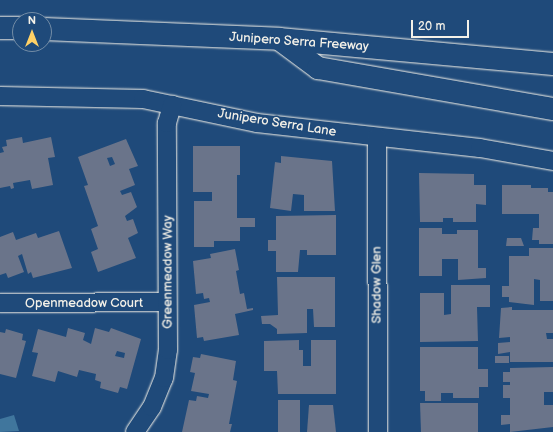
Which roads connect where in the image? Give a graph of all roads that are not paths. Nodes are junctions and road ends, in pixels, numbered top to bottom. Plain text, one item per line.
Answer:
1 (0, 28) edge
2 (12, 28) edge
3 (52, 29) edge
4 (279, 39) junction
5 (553, 64) edge
6 (0, 96) edge
7 (172, 105) junction
8 (553, 109) edge
9 (377, 138) junction
10 (553, 161) edge
11 (167, 302) junction
12 (0, 303) edge
13 (134, 432) edge
14 (378, 432) edge

1 - 2 highway
3 - 4 highway, Junipero Serra Freeway
4 - 5 highway, Junipero Serra Freeway
4 - 8 highway
6 - 7 street, Junipero Serra Lane
7 - 9 street, Junipero Serra Lane
7 - 11 street, Greenmeadow Way
9 - 10 street, Junipero Serra Lane
9 - 14 street, Shadow Glen
11 - 12 street, Openmeadow Court
11 - 13 street, Greenmeadow Way

